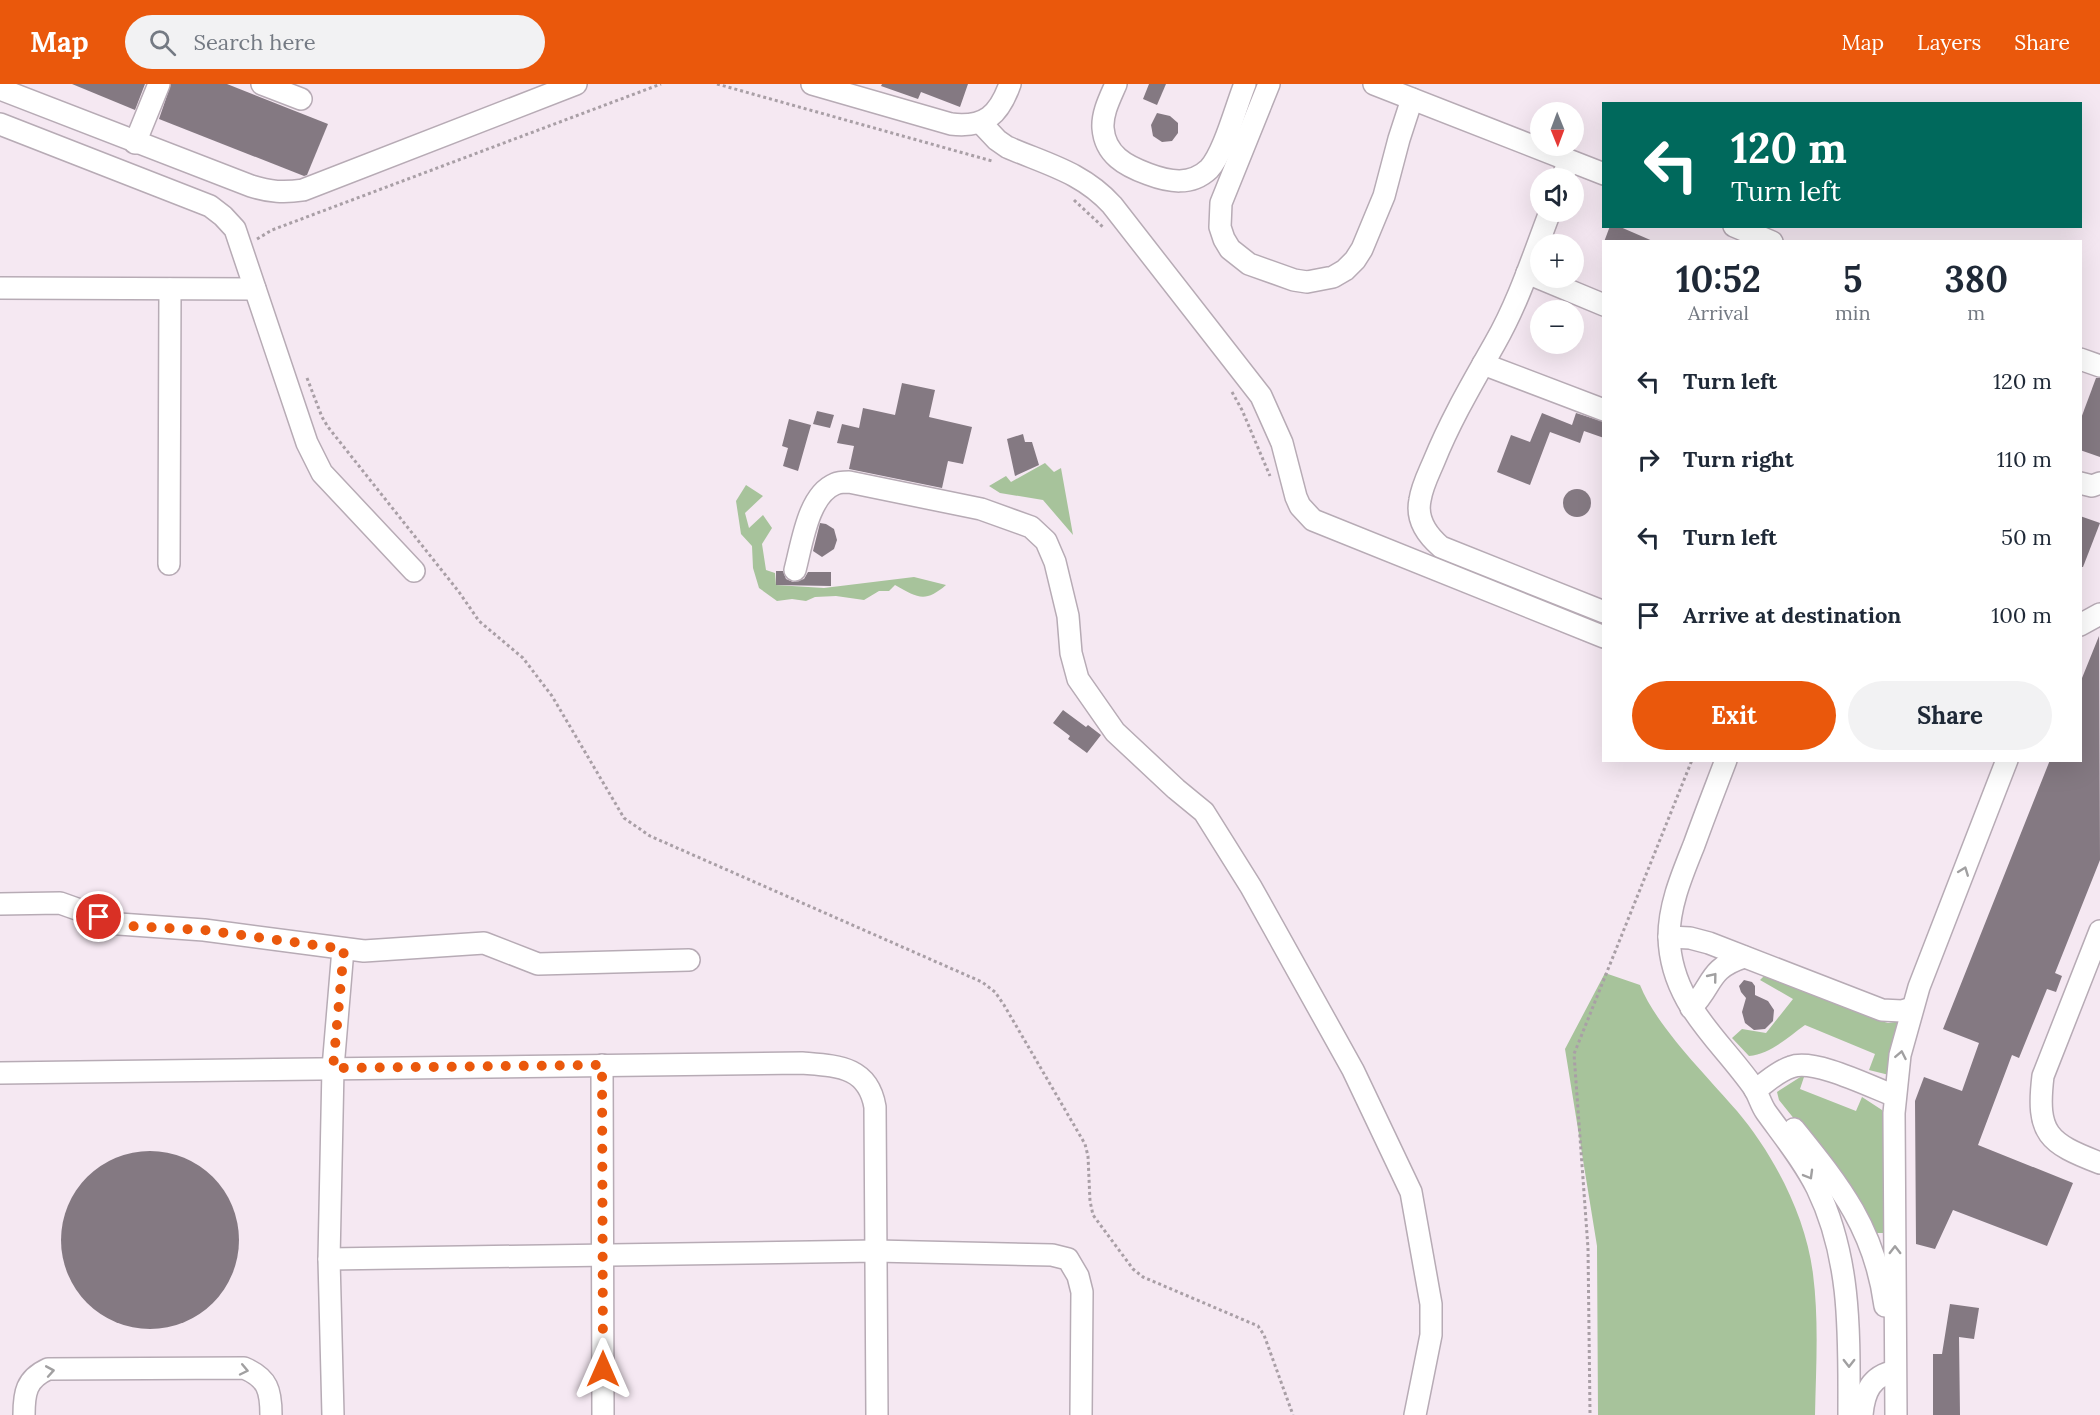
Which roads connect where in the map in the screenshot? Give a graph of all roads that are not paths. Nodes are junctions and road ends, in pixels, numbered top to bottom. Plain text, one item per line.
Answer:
1 (159, 84) edge
2 (262, 84) edge
3 (576, 84) edge
4 (812, 84) edge
5 (1010, 84) edge
6 (1116, 84) edge
7 (1374, 84) edge
8 (1244, 87) edge
9 (0, 89) edge
10 (1266, 91) edge
11 (300, 99) dead end
12 (1412, 99) junction
13 (981, 123) junction
14 (0, 124) edge
15 (135, 143) junction
16 (1561, 168) edge
17 (1584, 172) edge
18 (1602, 174) edge
19 (1546, 222) edge
20 (1739, 228) edge
21 (1767, 240) edge
22 (1527, 273) junction
23 (0, 288) edge
24 (170, 289) junction
25 (255, 289) junction
26 (1602, 303) edge
27 (2082, 360) edge
28 (1483, 364) junction
29 (2100, 366) edge
30 (1602, 409) edge
31 (2100, 483) edge
32 (2082, 484) edge
33 (169, 564) dead end
34 (795, 570) dead end
35 (414, 571) dead end
36 (1602, 611) edge
37 (2100, 614) edge
38 (2082, 625) edge
39 (1602, 636) edge
40 (1725, 762) edge
41 (2006, 762) edge
42 (0, 904) edge
43 (2100, 932) edge
44 (1669, 937) junction
45 (344, 949) junction
46 (1744, 957) junction
47 (689, 960) dead end
48 (1691, 1008) junction
49 (1911, 1008) junction
50 (602, 1065) junction
51 (333, 1068) junction
52 (0, 1073) edge
53 (1755, 1090) junction
54 (1895, 1096) junction
55 (2100, 1163) edge
56 (876, 1251) junction
57 (602, 1255) junction
58 (329, 1259) junction
59 (1895, 1371) junction
60 (24, 1415) edge
61 (271, 1415) edge
62 (333, 1415) edge
63 (603, 1415) edge
64 (877, 1415) edge
65 (1081, 1415) edge
66 (1415, 1415) edge
67 (1849, 1415) edge
68 (1862, 1415) edge
69 (1896, 1415) edge

1 - 15 street
2 - 11 street
3 - 15 street
4 - 13 street
5 - 13 street
6 - 8 street
7 - 12 street
8 - 10 street
9 - 15 street
10 - 12 street
12 - 16 street
13 - 39 street
14 - 25 street
17 - 18 street
19 - 22 street
20 - 21 street
22 - 26 street
22 - 28 street
23 - 24 street
24 - 25 street
24 - 33 street
25 - 35 street
27 - 29 street
28 - 30 street
28 - 36 street
31 - 32 street
34 - 66 street
37 - 38 street
40 - 44 street
49 -> 41 street
42 - 45 street
43 - 55 street
44 - 46 street
44 - 48 street
45 - 47 street
45 - 51 street
48 -> 46 street
46 - 49 street
48 - 53 street
54 -> 49 street
50 - 51 street
50 - 56 street
50 - 57 street
51 - 52 street
51 - 58 street
53 - 54 street
53 - 59 street
53 -> 67 street
59 -> 54 street
56 - 57 street
56 - 64 street
56 - 65 street
57 - 58 street
57 - 63 street
58 - 62 street
59 - 68 street
59 - 69 street
60 -> 61 street

